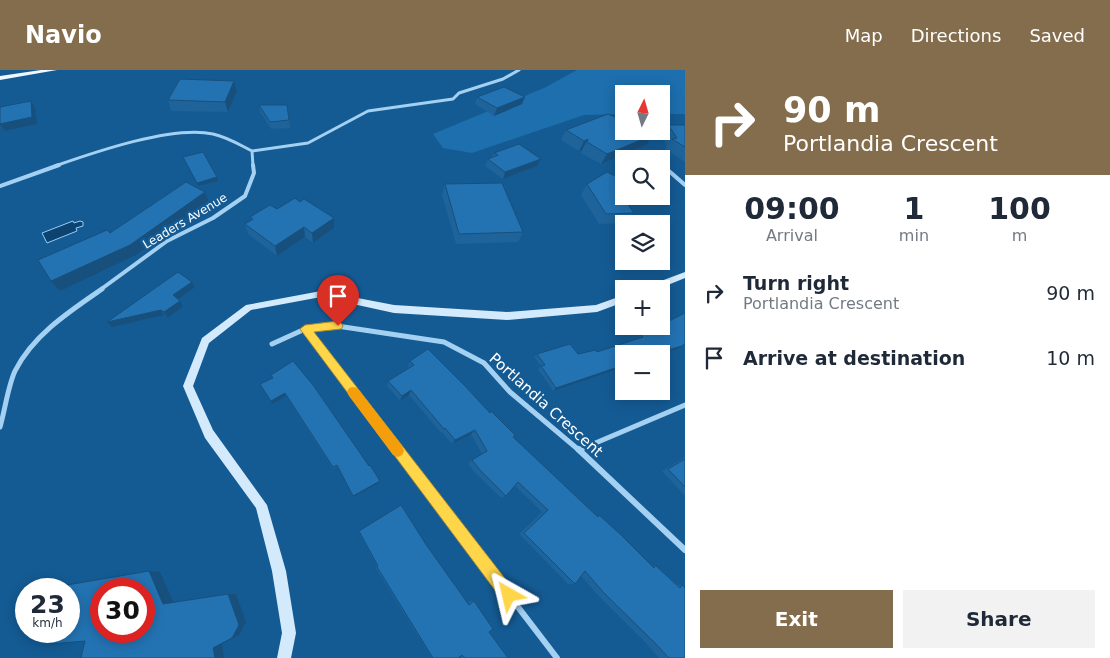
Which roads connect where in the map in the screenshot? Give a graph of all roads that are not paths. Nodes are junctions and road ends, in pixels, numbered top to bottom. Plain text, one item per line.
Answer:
1 (54, 70) edge
2 (519, 70) edge
3 (0, 78) edge
4 (252, 151) junction
5 (670, 172) edge
6 (685, 185) edge
7 (0, 186) edge
8 (685, 275) edge
9 (670, 281) edge
10 (615, 301) edge
11 (305, 329) junction
12 (272, 344) dead end
13 (685, 405) edge
14 (0, 427) edge
15 (579, 450) junction
16 (685, 550) edge
17 (284, 658) edge
18 (557, 658) edge

1 - 3 main road
2 - 4 street
4 - 7 street
4 - 14 street, Leaders Avenue
5 - 6 street
8 - 9 street
10 - 17 street
11 - 12 street, Portlandia Crescent
11 - 15 street, Portlandia Crescent
11 - 18 street
13 - 15 street
15 - 16 street, Portlandia Crescent

